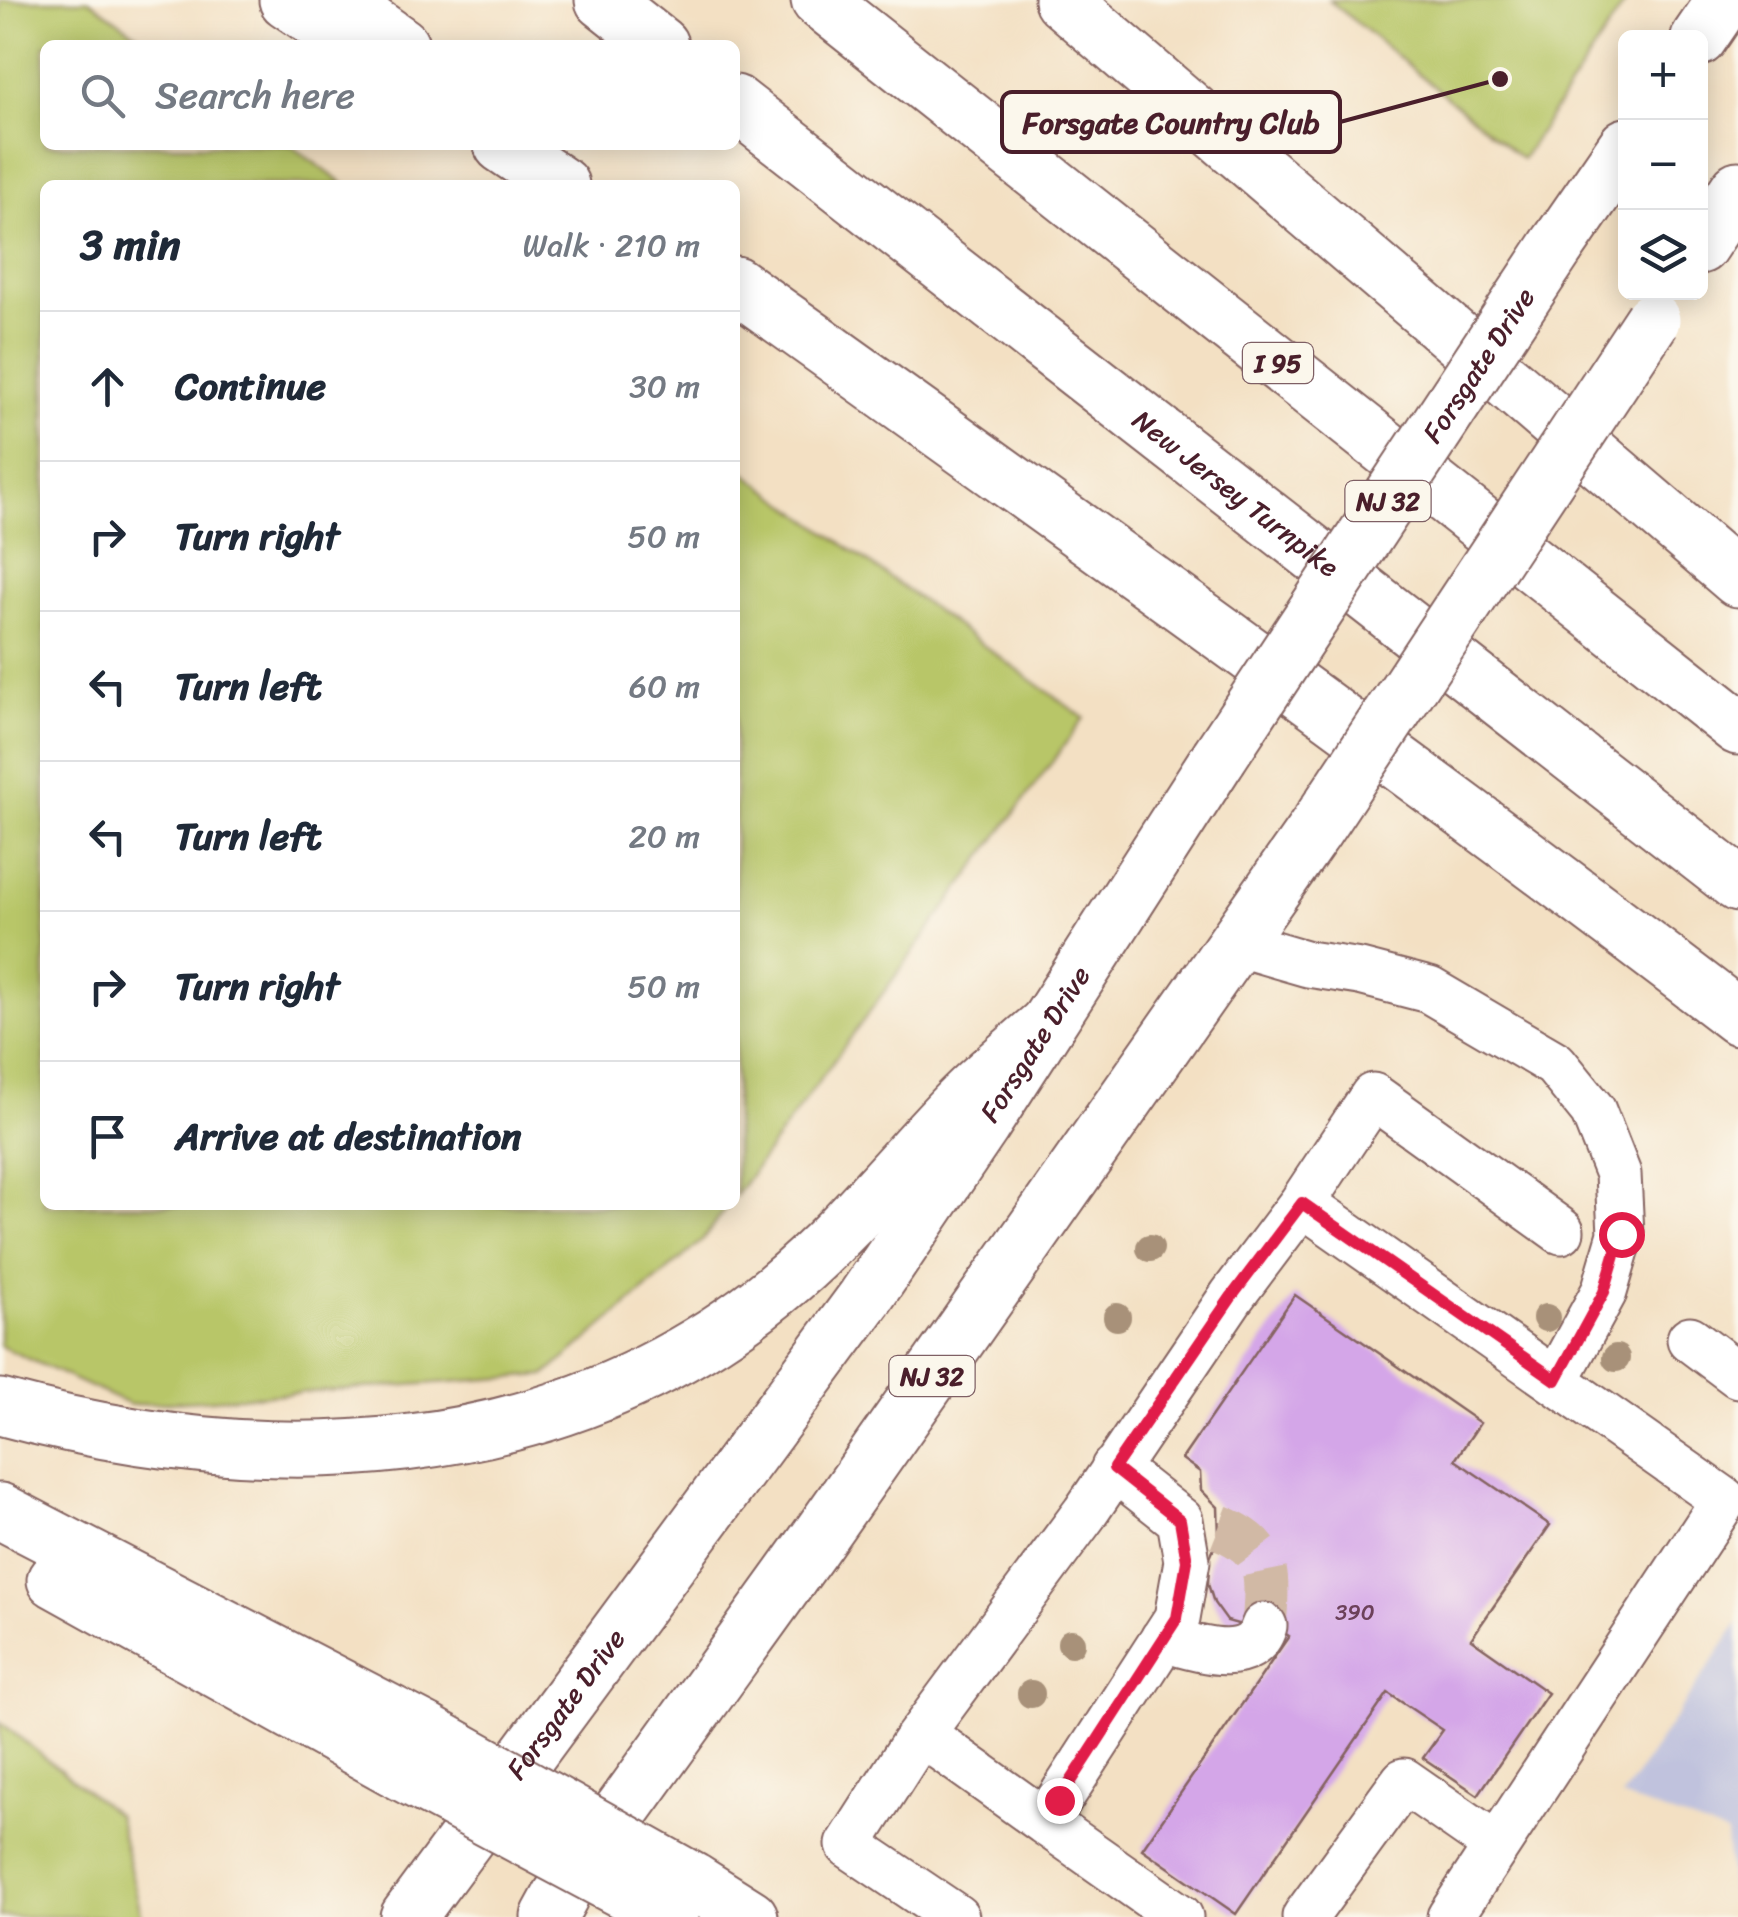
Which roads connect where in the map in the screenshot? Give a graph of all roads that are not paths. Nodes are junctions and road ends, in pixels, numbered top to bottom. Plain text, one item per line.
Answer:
1 (286, 0) edge
2 (338, 0) edge
3 (819, 0) edge
4 (1062, 0) edge
5 (1725, 0) edge
6 (604, 1) edge
7 (1704, 30) edge
8 (346, 40) edge
9 (394, 40) edge
10 (654, 40) edge
11 (740, 107) edge
12 (509, 150) edge
13 (548, 150) edge
14 (1618, 158) edge
15 (554, 180) edge
16 (590, 180) edge
17 (1738, 190) edge
18 (1708, 234) edge
19 (740, 288) edge
20 (740, 305) edge
21 (1661, 306) edge
22 (1738, 578) edge
23 (1257, 657) junction
24 (1738, 726) edge
25 (1738, 884) edge
26 (1236, 943) junction
27 (1738, 1016) edge
28 (1046, 1025) junction
29 (1302, 1203) junction
30 (1561, 1231) dead end
31 (1690, 1339) dead end
32 (1738, 1374) edge
33 (1556, 1380) junction
34 (0, 1407) edge
35 (1114, 1468) junction
36 (1731, 1489) edge
37 (0, 1511) edge
38 (0, 1550) edge
39 (1264, 1626) dead end
40 (1163, 1640) junction
41 (922, 1734) junction
42 (410, 1750) junction
43 (1045, 1822) junction
44 (1496, 1844) junction
45 (679, 1905) edge
46 (552, 1910) edge
47 (408, 1917) edge
48 (750, 1917) edge
49 (956, 1917) edge
50 (1180, 1917) edge
51 (1306, 1917) edge
52 (1450, 1917) edge

1 - 8 main road
2 - 9 main road
3 - 24 main road, I 95
4 - 22 main road
5 - 7 main road
6 - 10 main road
11 - 25 main road, New Jersey Turnpike
12 - 15 main road
13 - 16 main road
14 - 28 main road, Forsgate Drive / NJ 32, bridge
17 - 18 main road
19 - 23 main road
20 - 23 main road
21 - 26 main road, NJ 32, bridge
23 - 27 main road
26 - 33 lane
26 - 46 main road, NJ 32
28 - 34 main road
28 - 47 main road, Forsgate Drive / NJ 32
29 - 30 lane
29 - 33 lane
29 - 35 lane
31 - 32 lane
33 - 36 lane
35 - 40 lane
35 - 41 lane
36 - 44 lane
37 - 42 main road
38 - 42 main road
39 - 40 lane
40 - 43 lane
41 - 43 lane
41 - 49 lane
42 - 45 main road, bridge
43 - 50 lane
44 - 51 lane
44 - 52 lane
45 - 48 main road

